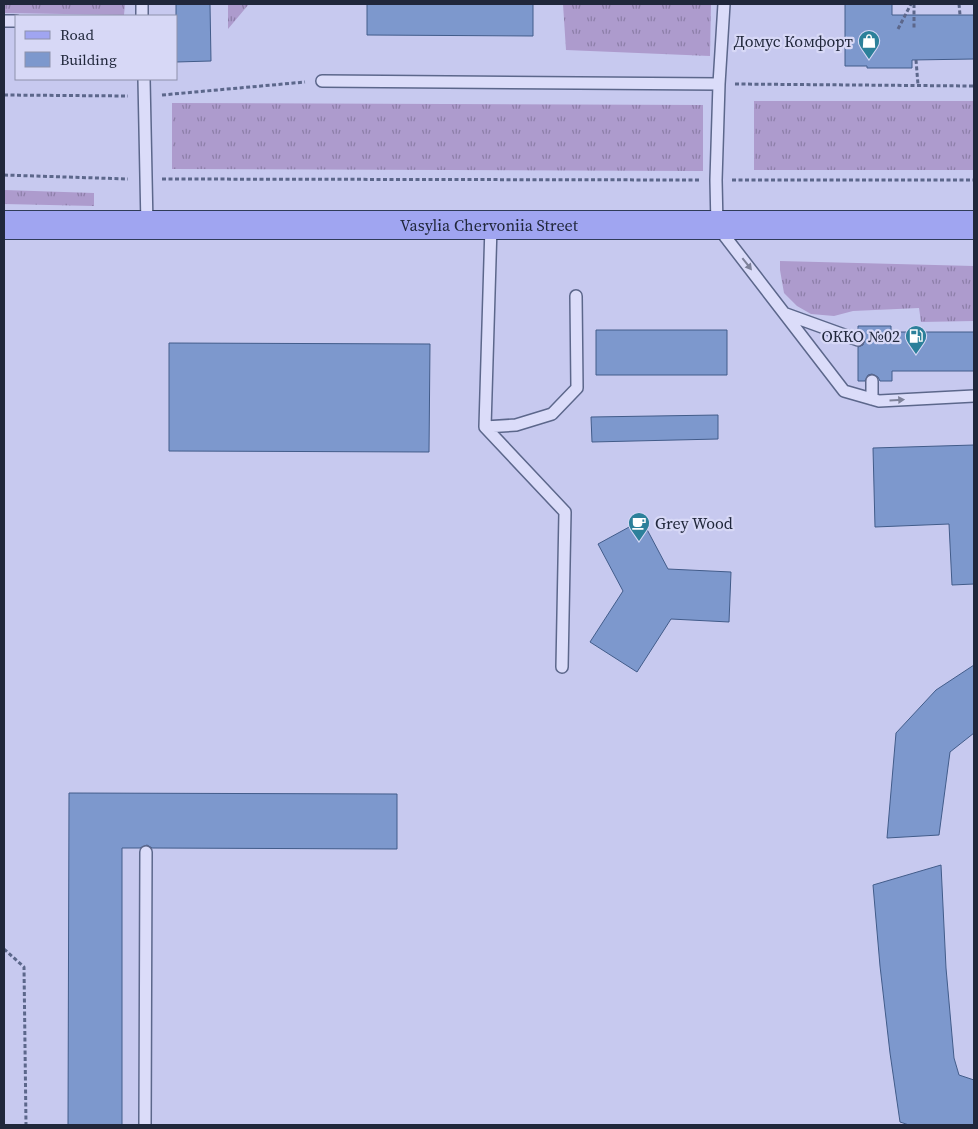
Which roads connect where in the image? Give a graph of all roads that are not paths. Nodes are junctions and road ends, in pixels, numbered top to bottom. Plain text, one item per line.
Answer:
1 (724, 4) edge
2 (144, 80) edge
3 (322, 81) road end
4 (719, 84) junction
5 (4, 225) edge
6 (974, 225) edge
7 (147, 226) junction
8 (491, 226) junction
9 (717, 226) junction
10 (576, 296) dead end
11 (786, 314) junction
12 (858, 340) dead end
13 (872, 381) dead end
14 (974, 396) edge
15 (872, 399) junction
16 (485, 427) junction
17 (562, 667) dead end
18 (146, 852) dead end
19 (145, 1125) edge

1 - 4 lane
2 - 7 lane
3 - 4 lane
4 - 9 lane
5 - 7 main road, Vasylia Chervoniia Street
6 - 9 main road, Vasylia Chervoniia Street
7 - 8 main road, Vasylia Chervoniia Street
8 - 9 main road, Vasylia Chervoniia Street
8 - 16 lane
9 -> 11 lane
10 - 16 lane
11 - 12 lane
11 - 15 lane
13 - 15 lane
15 -> 14 lane
16 - 17 lane
18 - 19 lane

